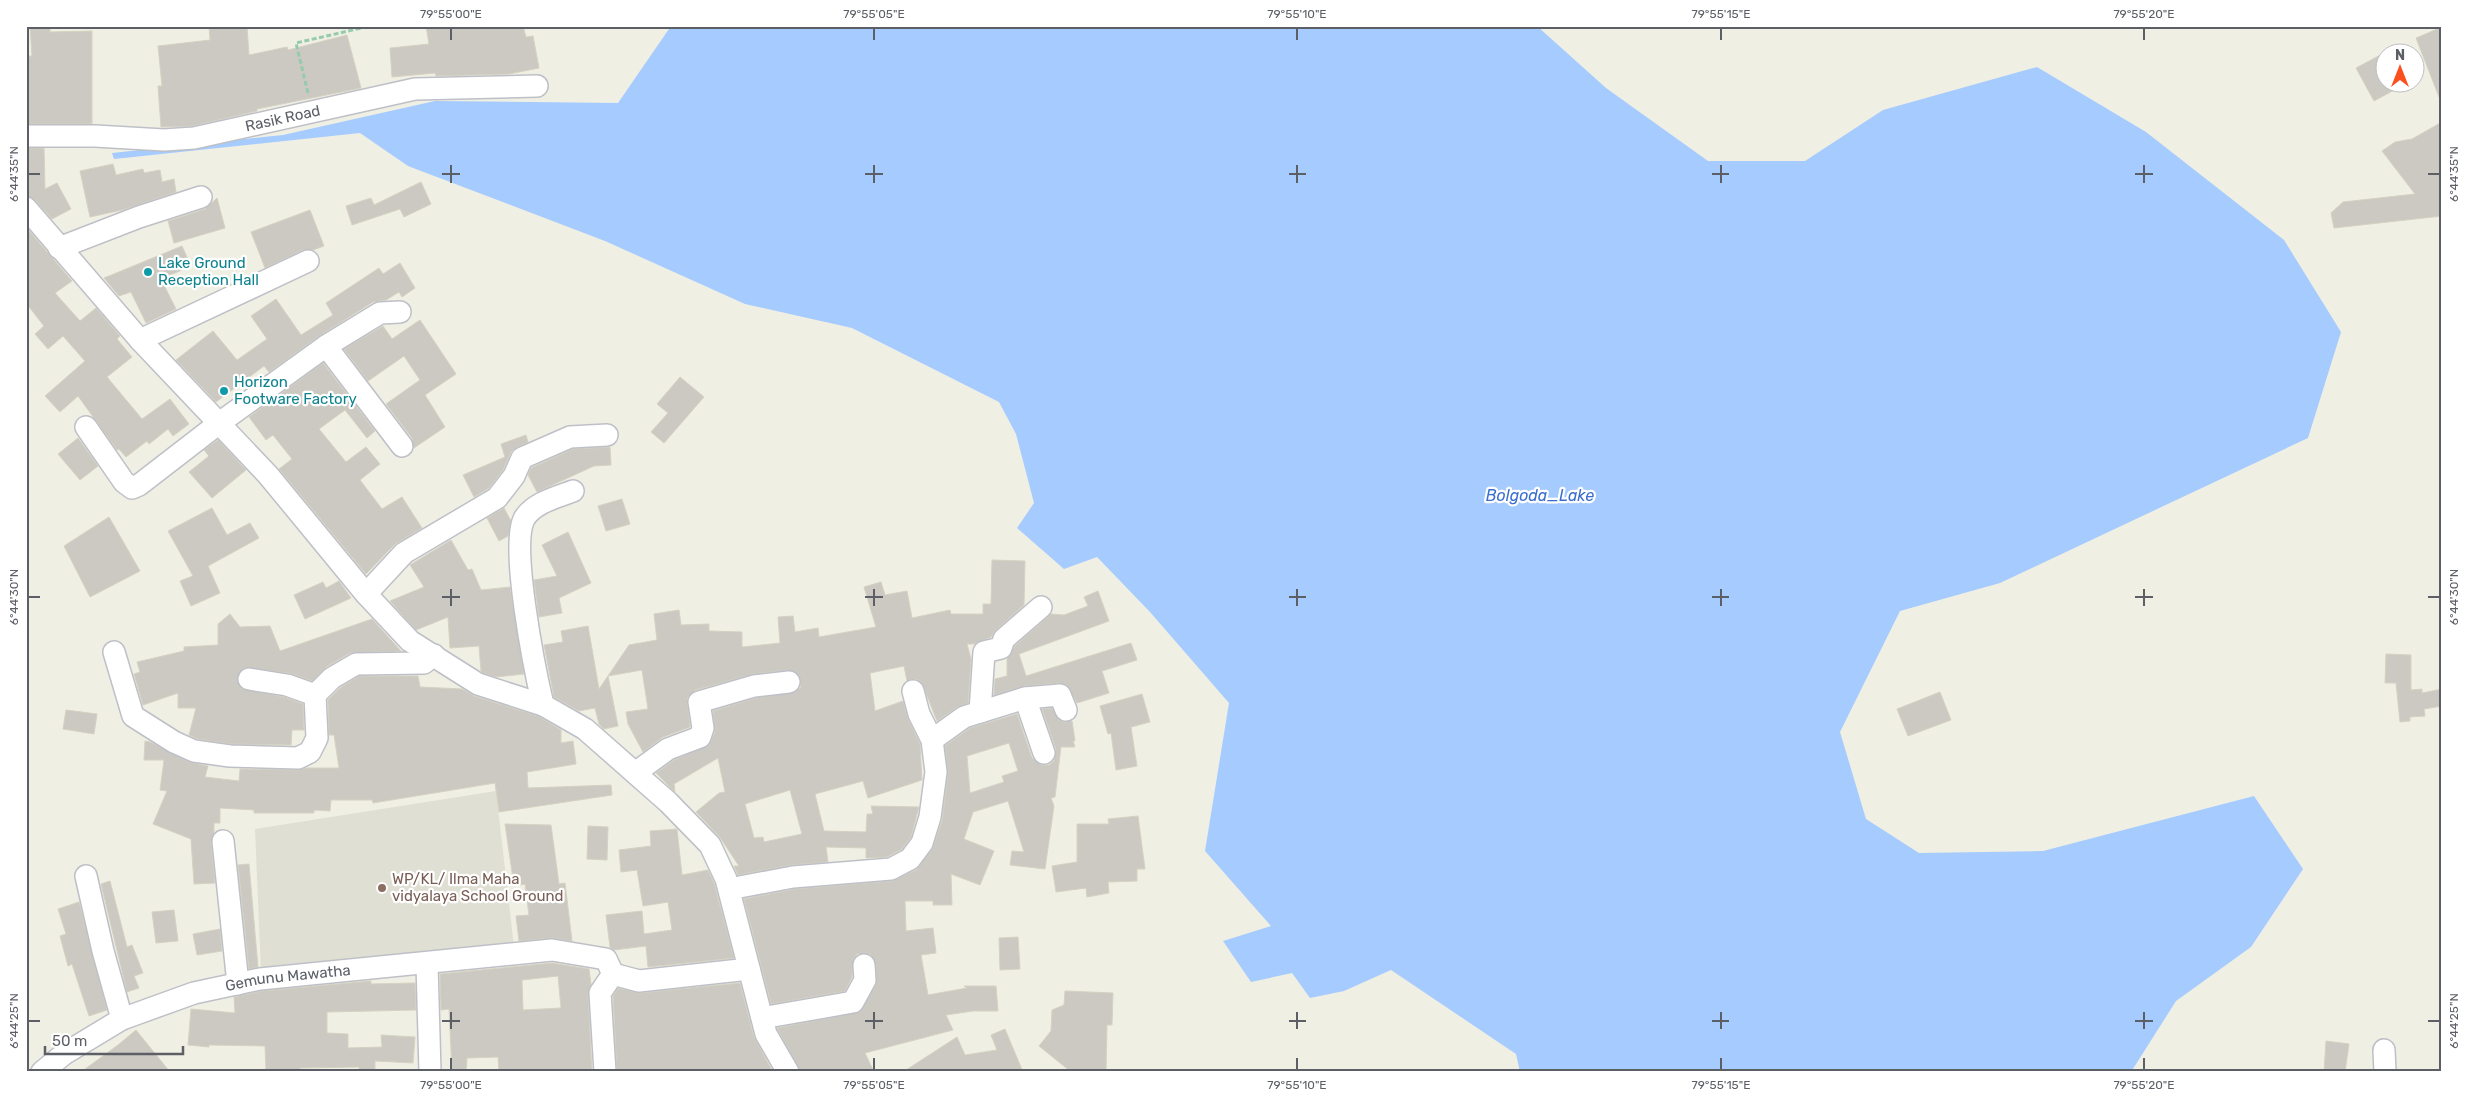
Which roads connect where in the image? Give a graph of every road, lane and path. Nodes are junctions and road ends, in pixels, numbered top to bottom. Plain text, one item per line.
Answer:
1 (370, 26) edge
2 (538, 86) dead end
3 (313, 111) junction
4 (26, 136) edge
5 (201, 197) dead end
6 (26, 208) edge
7 (59, 248) junction
8 (308, 261) dead end
9 (400, 312) dead end
10 (140, 340) junction
11 (326, 346) junction
12 (218, 424) junction
13 (86, 427) dead end
14 (607, 435) dead end
15 (402, 446) dead end
16 (573, 491) dead end
17 (366, 594) junction
18 (1042, 607) dead end
19 (114, 652) dead end
20 (434, 656) junction
21 (249, 679) dead end
22 (789, 682) dead end
23 (913, 691) dead end
24 (315, 695) junction
25 (1025, 698) junction
26 (543, 705) junction
27 (1066, 710) dead end
28 (980, 712) junction
29 (932, 740) junction
30 (1044, 753) dead end
31 (635, 773) junction
32 (223, 840) dead end
33 (86, 876) dead end
34 (729, 889) junction
35 (428, 964) junction
36 (864, 965) dead end
37 (749, 969) junction
38 (613, 974) junction
39 (238, 984) junction
40 (762, 1018) junction
41 (122, 1019) junction
42 (2384, 1050) dead end
43 (42, 1072) edge
44 (430, 1072) edge
45 (605, 1072) edge
46 (788, 1072) edge
47 (2384, 1072) edge

1 - 3 path
2 - 3 street, Rasik Road
3 - 4 street, Rasik Road
5 - 7 street
6 - 7 street
7 - 10 street
8 - 10 street
9 - 11 street
10 - 12 street
11 - 12 street
11 - 15 street
12 - 13 street
12 - 17 street
14 - 17 street
16 - 26 street
17 - 20 street
18 - 28 street
19 - 24 street
20 - 24 street
20 - 26 street
21 - 24 street
22 - 31 street
23 - 29 street
25 - 27 street
25 - 28 street
25 - 30 street
26 - 31 street
28 - 29 street
29 - 34 street
31 - 34 street
32 - 39 street
33 - 41 street
34 - 37 street
35 - 38 street, Gemunu Mawatha
35 - 39 street, Gemunu Mawatha
35 - 44 street
36 - 40 street
37 - 38 street
37 - 40 street
38 - 45 street
39 - 41 street, Gemunu Mawatha
40 - 46 street
41 - 43 street, Gemunu Mawatha
42 - 47 street

